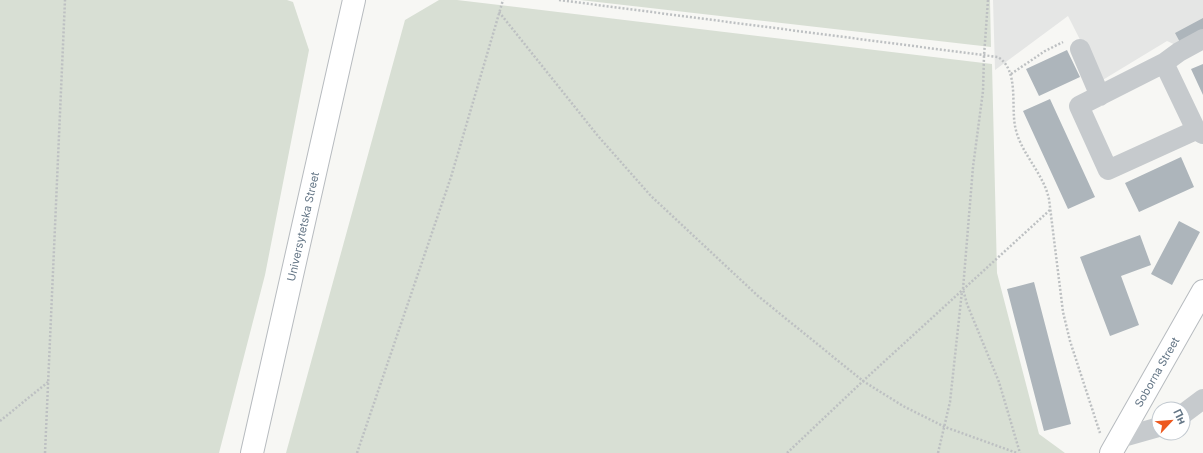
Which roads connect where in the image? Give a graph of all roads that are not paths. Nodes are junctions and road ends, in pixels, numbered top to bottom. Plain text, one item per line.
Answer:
1 (354, 0) edge
2 (1203, 39) edge
3 (1080, 49) road end
4 (1164, 63) junction
5 (1100, 96) junction
6 (1200, 132) edge
7 (1203, 291) edge
8 (1203, 400) edge
9 (1191, 408) edge
10 (1151, 429) edge
11 (1110, 442) edge
12 (252, 453) edge

1 - 12 main road, Universytetska Street
2 - 4 street
3 - 5 street
4 - 5 street
4 - 6 street
5 - 6 street
7 - 11 main road, Soborna Street
8 - 9 street
10 - 11 street

